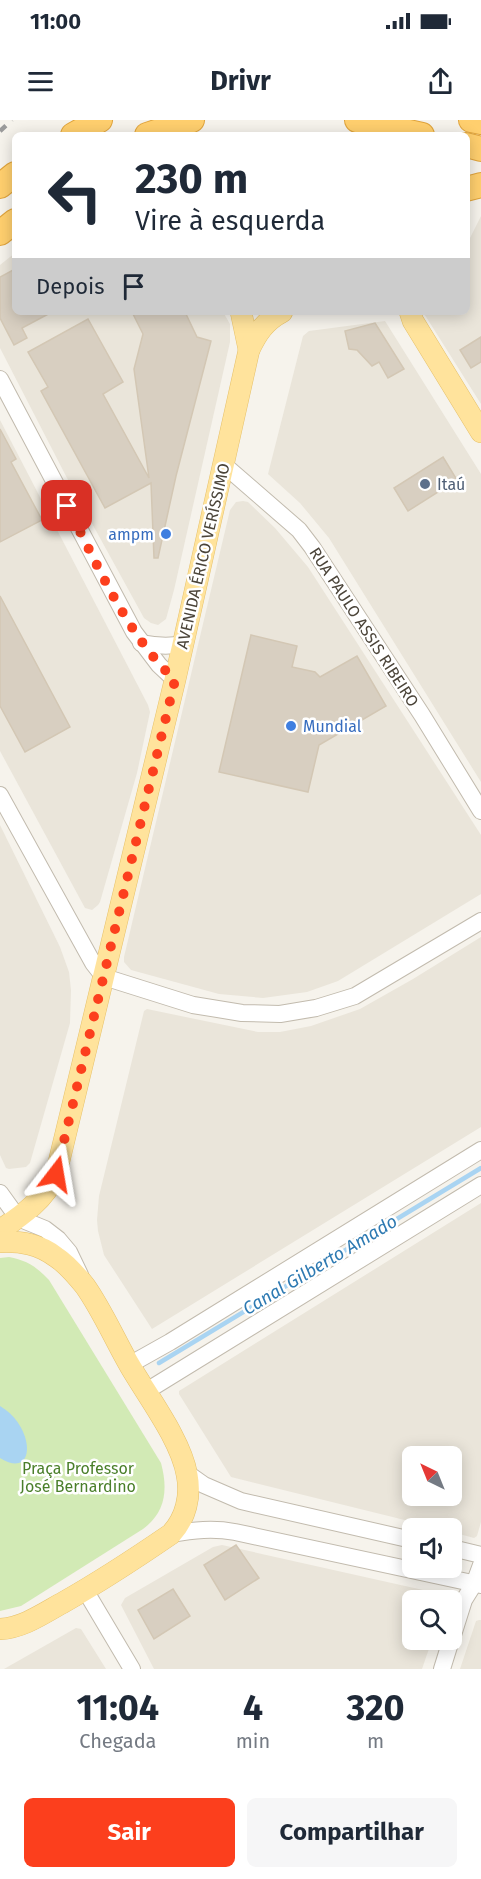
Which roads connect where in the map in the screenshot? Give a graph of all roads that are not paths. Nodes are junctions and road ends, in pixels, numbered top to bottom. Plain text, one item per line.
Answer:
1 (100, 120) edge
2 (192, 120) edge
3 (357, 120) edge
4 (471, 120) edge
5 (481, 122) edge
6 (78, 132) edge
7 (156, 132) edge
8 (409, 132) edge
9 (12, 176) edge
10 (0, 186) edge
11 (12, 223) edge
12 (0, 233) edge
13 (242, 315) edge
14 (278, 315) edge
15 (409, 315) edge
16 (249, 350) junction
17 (0, 379) edge
18 (481, 432) edge
19 (223, 464) junction
20 (141, 643) junction
21 (183, 644) junction
22 (175, 680) junction
23 (0, 795) edge
24 (481, 811) edge
25 (481, 921) edge
26 (104, 976) junction
27 (481, 1150) edge
28 (481, 1185) edge
29 (0, 1193) edge
30 (18, 1218) junction
31 (0, 1230) edge
32 (0, 1242) edge
33 (85, 1287) junction
34 (129, 1365) junction
35 (145, 1392) junction
36 (187, 1473) junction
37 (171, 1534) junction
38 (402, 1538) edge
39 (462, 1550) edge
40 (481, 1555) edge
41 (481, 1565) edge
42 (478, 1584) edge
43 (85, 1590) junction
44 (462, 1606) edge
45 (4, 1632) edge
46 (448, 1650) edge
47 (132, 1669) edge
48 (442, 1669) edge

1 - 6 highway
2 - 7 highway
3 - 8 highway
4 - 5 highway
9 - 10 highway
11 - 12 highway
13 - 16 main road
14 - 16 main road
15 - 18 main road
16 - 19 main road, AVENIDA ÉRICO VERÍSSIMO
17 - 20 street
19 - 21 main road, AVENIDA ÉRICO VERÍSSIMO
19 - 24 street, RUA PAULO ASSIS RIBEIRO
20 - 21 street
20 - 22 street
21 - 22 main road, AVENIDA ÉRICO VERÍSSIMO
22 - 26 main road, AVENIDA ÉRICO VERÍSSIMO
23 - 26 street
25 - 26 street
26 - 30 main road, AVENIDA ÉRICO VERÍSSIMO
27 - 34 street
28 - 35 street
29 - 30 street
30 - 31 main road, AVENIDA ÉRICO VERÍSSIMO
30 - 33 street
32 - 33 main road
33 - 34 main road
34 - 35 main road
35 - 36 main road
36 - 37 main road
36 - 38 street
37 - 42 street
37 - 43 main road
39 - 40 street
41 - 42 street
42 - 44 street
43 - 45 main road
43 - 47 street
46 - 48 street

